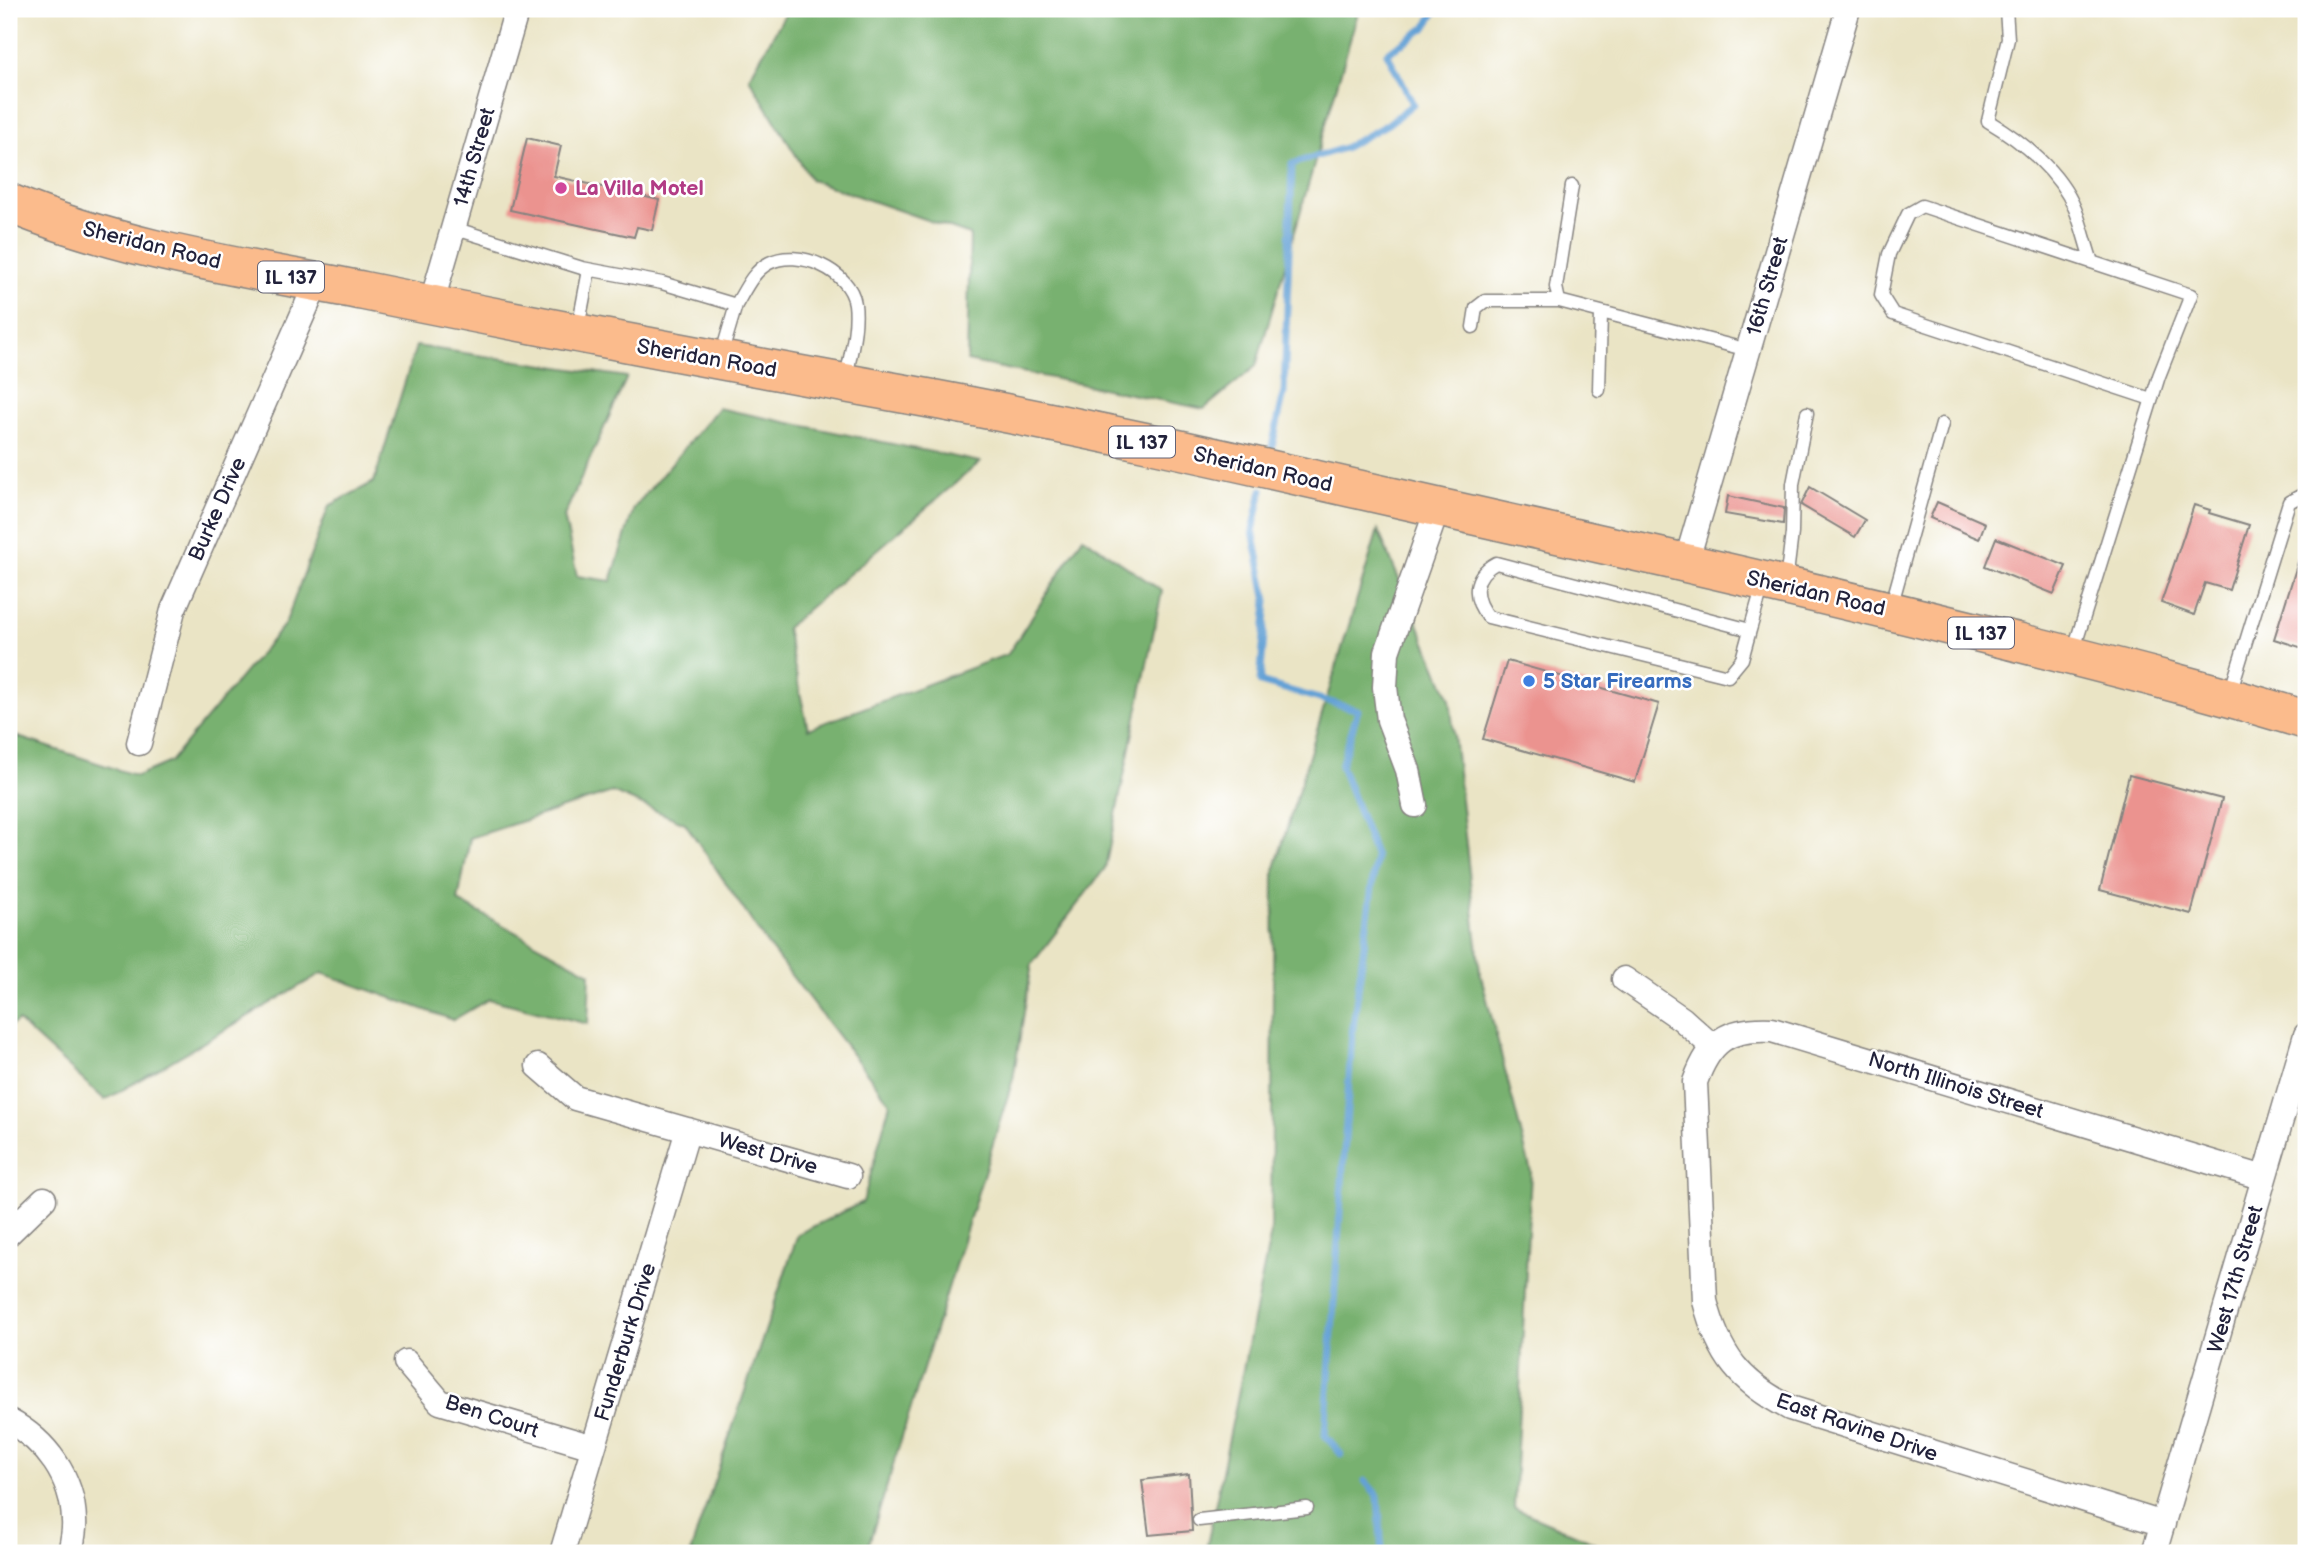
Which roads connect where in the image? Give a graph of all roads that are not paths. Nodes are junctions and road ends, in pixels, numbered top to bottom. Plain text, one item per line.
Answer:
1 (517, 9) edge
2 (1848, 9) edge
3 (2006, 9) edge
4 (1572, 186) dead end
5 (9, 202) edge
6 (453, 228) junction
7 (2092, 262) junction
8 (589, 270) junction
9 (317, 282) junction
10 (1559, 301) junction
11 (431, 305) junction
12 (736, 305) junction
13 (1601, 314) junction
14 (1473, 327) dead end
15 (577, 334) junction
16 (1748, 351) junction
17 (719, 360) junction
18 (845, 383) junction
19 (1600, 390) dead end
20 (2151, 399) junction
21 (1807, 413) dead end
22 (1942, 424) dead end
23 (2306, 493) edge
24 (1438, 507) junction
25 (1686, 563) junction
26 (1775, 583) junction
27 (1890, 611) junction
28 (1750, 630) junction
29 (2072, 656) junction
30 (2229, 696) junction
31 (2306, 720) edge
32 (139, 743) dead end
33 (1415, 806) dead end
34 (1624, 979) dead end
35 (2306, 1035) edge
36 (1713, 1047) junction
37 (538, 1066) dead end
38 (688, 1130) junction
39 (848, 1176) dead end
40 (2264, 1178) junction
41 (44, 1199) dead end
42 (9, 1233) edge
43 (405, 1362) dead end
44 (9, 1421) edge
45 (593, 1447) junction
46 (1307, 1508) dead end
47 (1199, 1520) dead end
48 (2163, 1524) junction
49 (70, 1553) edge
50 (562, 1553) edge
51 (2154, 1553) edge

1 - 6 street, 14th Street
2 - 16 street, 16th Street
3 - 7 lane
4 - 10 lane
5 - 9 main road, Sheridan Road / IL 137
6 - 8 lane
6 - 11 street, 14th Street
7 - 20 lane
7 - 20 lane
8 - 12 lane
8 - 15 lane
9 - 11 main road, Sheridan Road / IL 137
9 - 32 street, Burke Drive
10 - 13 lane
10 - 14 lane
11 - 15 main road, Sheridan Road / IL 137
12 - 17 lane
12 - 18 lane
13 - 16 lane
13 - 19 lane
15 - 17 main road, Sheridan Road / IL 137
16 - 25 street, 16th Street
17 - 18 main road, Sheridan Road / IL 137
18 - 24 main road, Sheridan Road / IL 137
20 - 29 lane
21 - 26 lane
22 - 27 lane
23 - 30 lane
24 - 25 main road, Sheridan Road / IL 137
24 - 33 street
25 - 26 main road, Sheridan Road / IL 137
26 - 27 main road, Sheridan Road / IL 137
26 - 28 lane
27 - 29 main road, Sheridan Road / IL 137
28 - 28 lane
29 - 30 main road, Sheridan Road / IL 137
30 - 31 main road, Sheridan Road / IL 137
34 - 36 street
35 - 40 street, West 17th Street
36 - 40 street, North Illinois Street
36 - 48 street, East Ravine Drive
37 - 38 street, West Drive
38 - 39 street, West Drive
38 - 45 street, Funderburk Drive
40 - 48 street, West 17th Street
41 - 42 street
43 - 45 street, Ben Court
44 - 49 street
45 - 50 street, Funderburk Drive
46 - 47 lane
48 - 51 street, West 17th Street

